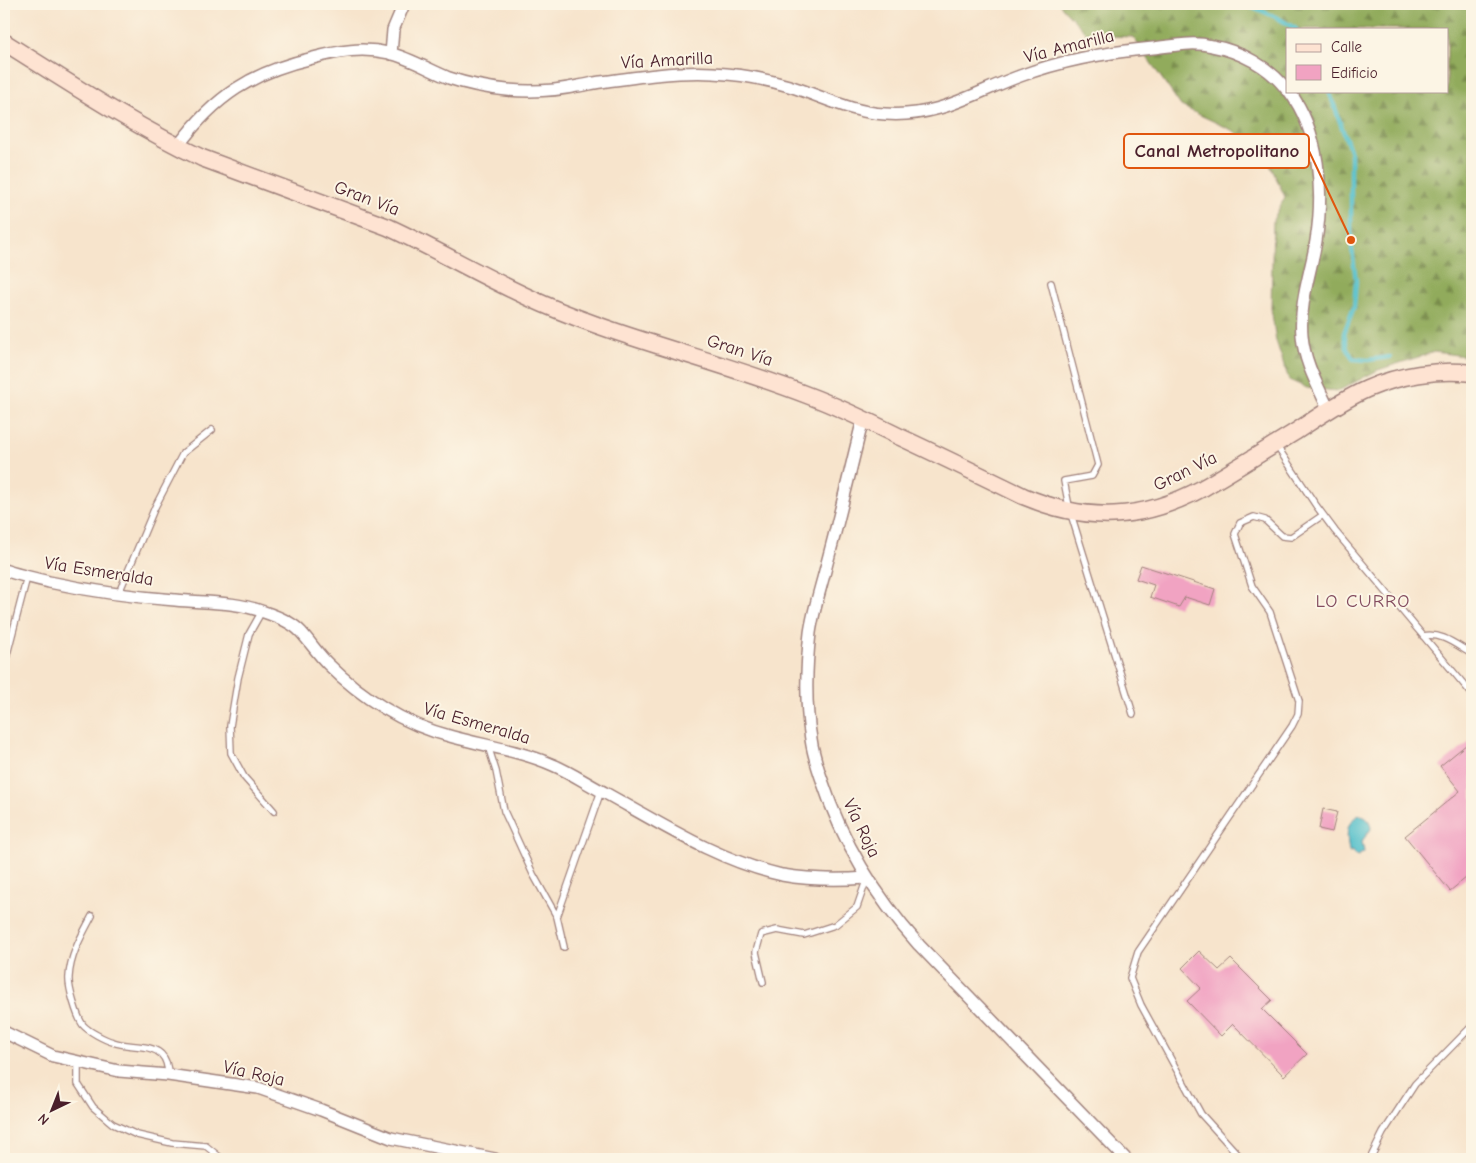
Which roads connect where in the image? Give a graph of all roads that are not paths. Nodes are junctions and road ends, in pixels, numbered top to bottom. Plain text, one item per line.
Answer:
1 (404, 4) edge
2 (4, 42) edge
3 (391, 54) junction
4 (1286, 88) edge
5 (1289, 92) edge
6 (178, 146) junction
7 (1051, 283) dead end
8 (1472, 373) edge
9 (1329, 410) junction
10 (863, 419) junction
11 (212, 430) dead end
12 (1275, 444) junction
13 (1070, 511) junction
14 (1323, 515) junction
15 (4, 570) edge
16 (27, 577) junction
17 (118, 594) junction
18 (262, 611) junction
19 (1423, 636) junction
20 (1472, 654) edge
21 (4, 666) edge
22 (1472, 694) edge
23 (1133, 714) dead end
24 (488, 746) junction
25 (601, 791) junction
26 (274, 811) dead end
27 (867, 878) junction
28 (92, 916) dead end
29 (557, 917) junction
30 (564, 947) dead end
31 (763, 982) dead end
32 (1472, 1026) edge
33 (4, 1032) edge
34 (78, 1061) junction
35 (168, 1075) junction
36 (222, 1159) edge
37 (494, 1159) edge
38 (1126, 1159) edge
39 (1242, 1159) edge
40 (1370, 1159) edge

1 - 3 street
2 - 6 main road, Gran Vía
3 - 4 street, Vía Amarilla
3 - 6 street, Vía Amarilla
5 - 9 street, Vía Amarilla
6 - 10 main road, Gran Vía
7 - 13 lane
8 - 9 main road, Gran Vía
9 - 12 main road, Gran Vía
10 - 13 main road, Gran Vía
10 - 27 street, Vía Roja
11 - 17 lane
12 - 13 main road, Gran Vía
12 - 14 lane
13 - 23 lane
14 - 19 lane
14 - 39 lane
15 - 16 street, Vía Esmeralda
16 - 17 street, Vía Esmeralda
16 - 21 lane
17 - 18 street, Vía Esmeralda
18 - 24 street, Vía Esmeralda
18 - 26 lane
19 - 20 lane
19 - 22 lane
24 - 25 street, Vía Esmeralda
24 - 29 lane
25 - 27 street, Vía Esmeralda
25 - 29 lane
27 - 31 lane
27 - 38 street, Vía Roja
28 - 35 lane
29 - 30 lane
32 - 40 lane
33 - 34 street, Vía Roja
34 - 35 street, Vía Roja
34 - 36 lane
35 - 37 street, Vía Roja

